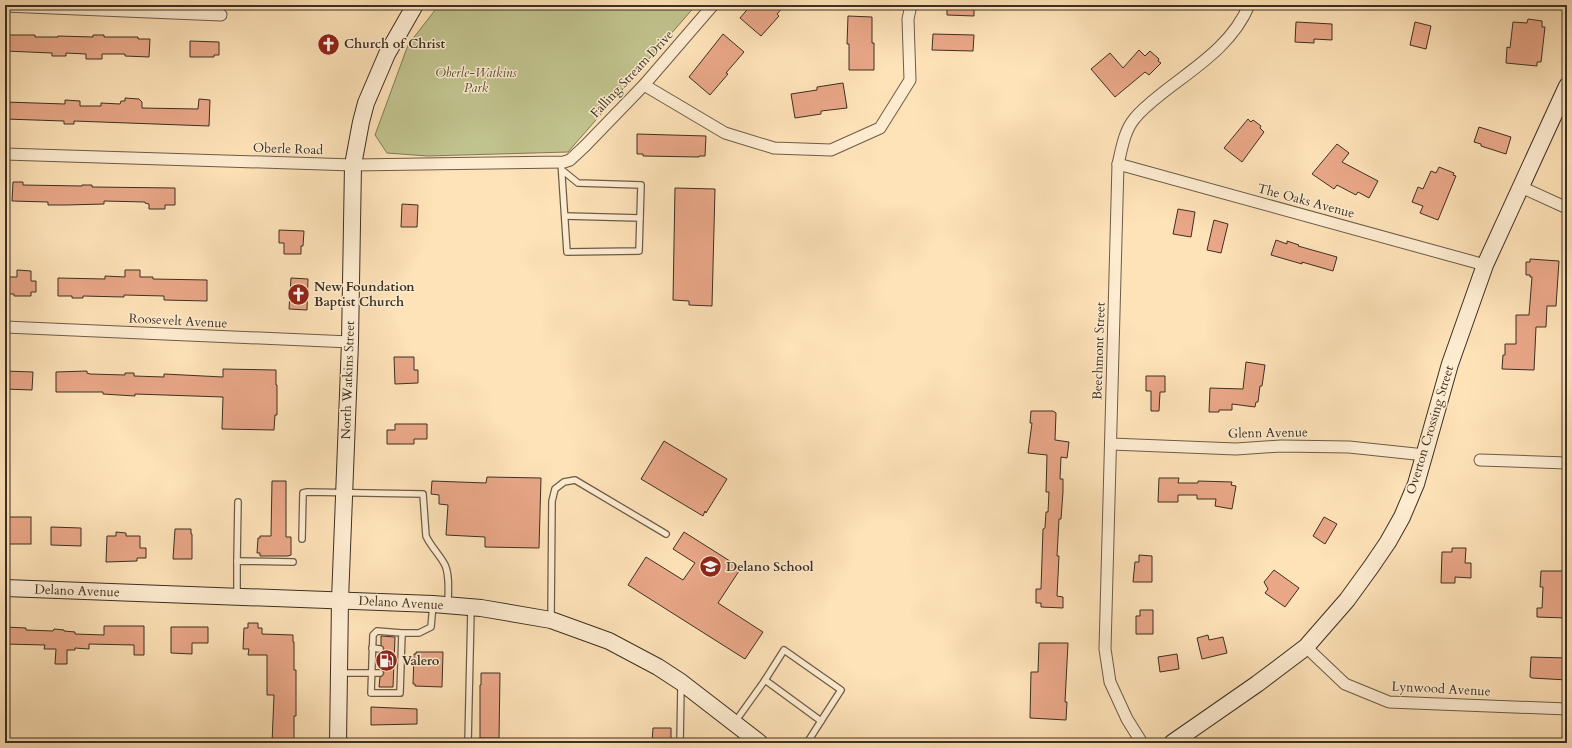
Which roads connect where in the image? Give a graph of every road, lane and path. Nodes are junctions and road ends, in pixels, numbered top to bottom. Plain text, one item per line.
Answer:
1 (415, 5) edge
2 (713, 5) edge
3 (911, 5) edge
4 (1249, 5) edge
5 (5, 6) edge
6 (221, 15) dead end
7 (644, 85) junction
8 (1567, 86) edge
9 (5, 154) edge
10 (564, 164) junction
11 (1118, 164) junction
12 (353, 165) junction
13 (1521, 187) junction
14 (1567, 208) edge
15 (565, 216) junction
16 (640, 218) junction
17 (1485, 265) junction
18 (5, 327) edge
19 (350, 342) junction
20 (1111, 444) junction
21 (1425, 455) junction
22 (1480, 460) dead end
23 (1567, 463) edge
24 (344, 493) junction
25 (238, 502) dead end
26 (666, 534) dead end
27 (302, 539) dead end
28 (238, 561) junction
29 (293, 562) dead end
30 (5, 588) edge
31 (237, 597) junction
32 (340, 600) junction
33 (440, 605) junction
34 (471, 607) junction
35 (551, 620) junction
36 (402, 633) junction
37 (1306, 647) junction
38 (372, 648) junction
39 (380, 649) dead end
40 (394, 649) dead end
41 (402, 649) junction
42 (372, 672) junction
43 (339, 673) junction
44 (380, 673) dead end
45 (394, 673) dead end
46 (401, 673) junction
47 (765, 680) junction
48 (681, 682) junction
49 (1567, 709) edge
50 (821, 721) junction
51 (734, 723) junction
52 (338, 743) edge
53 (468, 743) edge
54 (680, 743) edge
55 (760, 743) edge
56 (807, 743) edge
57 (1142, 743) edge
58 (1172, 743) edge

1 - 12 main road, North Watkins Street
2 - 7 street, Falling Stream Drive
3 - 7 street
4 - 11 street, Beechmont Street
5 - 6 street
7 - 10 street, Falling Stream Drive
8 - 13 main road, Overton Crossing Street
9 - 12 street, Oberle Road
10 - 12 street, Oberle Road
10 - 15 lane
10 - 16 lane
11 - 17 street, The Oaks Avenue
11 - 20 street, Beechmont Street
12 - 19 main road, North Watkins Street
13 - 14 street
13 - 17 main road, Overton Crossing Street
15 - 16 lane
15 - 16 lane
17 - 21 main road, Overton Crossing Street
18 - 19 street, Roosevelt Avenue
19 - 24 main road, North Watkins Street
20 - 21 street, Glenn Avenue
20 - 57 street, Beechmont Street
21 - 37 main road, Overton Crossing Street
22 - 23 street
24 - 27 lane
24 - 32 main road, North Watkins Street
24 - 33 lane
25 - 28 lane
26 - 35 lane
28 - 29 lane
28 - 31 lane
30 - 31 main road, Delano Avenue
31 - 32 main road, Delano Avenue
32 - 33 main road, Delano Avenue
32 - 43 main road, North Watkins Street
33 - 34 main road, Delano Avenue
33 - 36 lane
34 - 35 main road, Delano Avenue
34 - 53 lane
35 - 48 main road, Delano Avenue
36 - 38 lane
36 - 41 lane
37 - 49 street, Lynwood Avenue
37 - 58 main road, Overton Crossing Street
38 - 39 lane
38 - 42 lane
40 - 41 lane
41 - 46 lane
42 - 43 lane
42 - 44 lane
42 - 46 lane
43 - 52 main road, North Watkins Street
45 - 46 lane
47 - 50 lane
47 - 50 lane
47 - 51 lane
48 - 51 main road, Delano Avenue
48 - 54 lane
50 - 56 lane
51 - 55 main road, Delano Avenue

